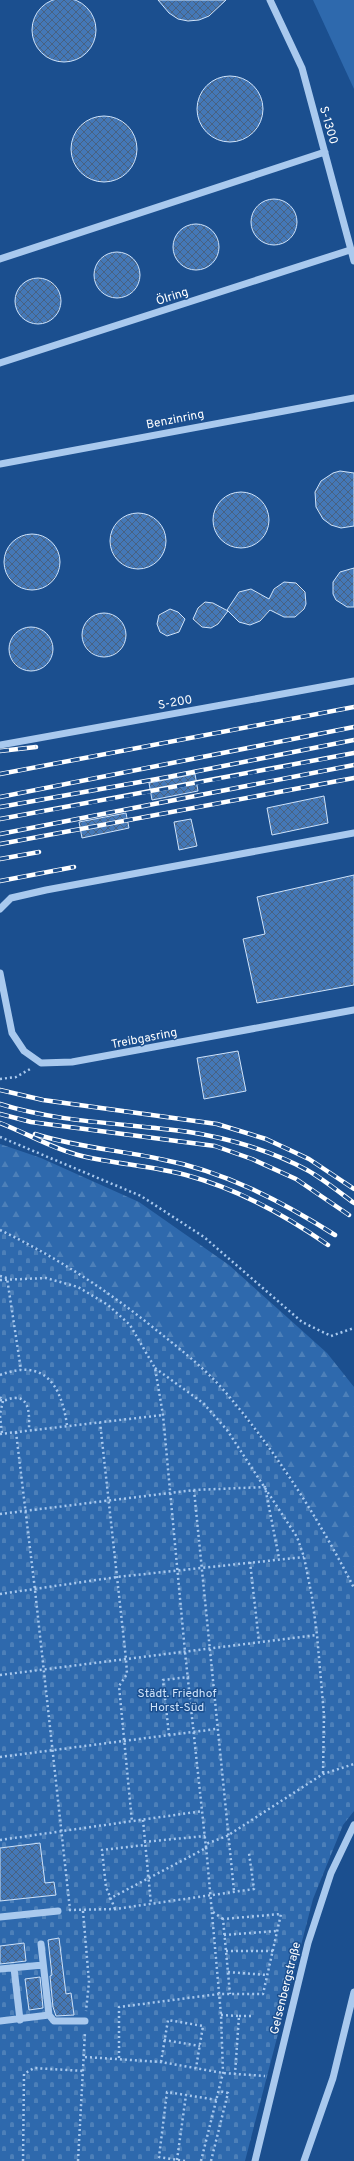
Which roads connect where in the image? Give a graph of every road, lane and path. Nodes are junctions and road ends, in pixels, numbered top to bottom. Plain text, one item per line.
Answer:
1 (270, 0) edge
2 (325, 152) junction
3 (350, 250) junction
4 (0, 259) edge
5 (354, 261) edge
6 (0, 363) edge
7 (354, 398) edge
8 (0, 464) edge
9 (354, 681) edge
10 (0, 745) edge
11 (354, 834) edge
12 (0, 909) edge
13 (0, 973) edge
14 (354, 1010) edge
15 (41, 1063) junction
16 (0, 1079) edge
17 (0, 1137) edge
18 (0, 1230) edge
19 (0, 1276) edge
20 (7, 1278) junction
21 (0, 1280) edge
22 (354, 1328) edge
23 (155, 1368) junction
24 (21, 1370) junction
25 (0, 1375) edge
26 (1, 1399) edge
27 (0, 1415) edge
28 (163, 1415) junction
29 (100, 1422) junction
30 (67, 1425) junction
31 (29, 1430) junction
32 (16, 1432) junction
33 (1, 1433) edge
34 (265, 1487) junction
35 (194, 1490) junction
36 (171, 1494) junction
37 (108, 1500) junction
38 (26, 1512) junction
39 (0, 1514) edge
40 (304, 1557) junction
41 (279, 1558) junction
42 (250, 1562) junction
43 (202, 1568) junction
44 (178, 1571) junction
45 (116, 1577) junction
46 (354, 1588) edge
47 (35, 1590) junction
48 (0, 1594) edge
49 (317, 1635) junction
50 (259, 1642) junction
51 (210, 1649) junction
52 (185, 1652) junction
53 (126, 1659) junction
54 (44, 1669) junction
55 (0, 1675) edge
56 (189, 1677) junction
57 (216, 1729) junction
58 (194, 1732) junction
59 (168, 1735) junction
60 (124, 1740) junction
61 (52, 1752) junction
62 (0, 1757) edge
63 (354, 1764) edge
64 (323, 1774) junction
65 (202, 1811) junction
66 (143, 1820) junction
67 (132, 1822) junction
68 (354, 1825) edge
69 (62, 1830) junction
70 (205, 1836) junction
71 (227, 1836) junction
72 (0, 1840) edge
73 (144, 1844) junction
74 (206, 1844) junction
75 (206, 1848) junction
76 (249, 1853) dead end
77 (147, 1878) junction
78 (234, 1892) junction
79 (211, 1895) junction
80 (109, 1899) junction
81 (151, 1904) junction
82 (70, 1910) junction
83 (115, 1910) junction
84 (58, 1911) joint
85 (82, 1911) junction
86 (213, 1912) junction
87 (0, 1917) edge
88 (223, 1919) junction
89 (277, 1930) junction
90 (224, 1935) junction
91 (41, 1944) dead end
92 (226, 1950) junction
93 (273, 1951) junction
94 (43, 1965) junction
95 (14, 1968) junction
96 (0, 1969) edge
97 (228, 1972) junction
98 (267, 1975) junction
99 (354, 1992) edge
100 (219, 1994) junction
101 (230, 1994) junction
102 (221, 2015) junction
103 (49, 2016) junction
104 (239, 2016) junction
105 (253, 2016) dead end
106 (20, 2020) junction
107 (0, 2021) edge
108 (86, 2021) junction
109 (164, 2040) junction
110 (200, 2046) junction
111 (85, 2056) junction
112 (119, 2058) junction
113 (161, 2062) junction
114 (196, 2068) junction
115 (84, 2071) junction
116 (223, 2073) junction
117 (235, 2074) junction
118 (275, 2077) junction
119 (219, 2091) junction
120 (186, 2095) junction
121 (217, 2100) junction
122 (177, 2160) junction
123 (23, 2161) edge
124 (78, 2161) edge
125 (185, 2161) edge
126 (201, 2161) edge
127 (210, 2161) edge
128 (255, 2161) edge
129 (304, 2161) edge

1 - 2 street, S-1300
2 - 3 street, S-1300
2 - 4 street
3 - 5 street, S-1300
3 - 6 street, Ölring
7 - 8 street, Benzinring
9 - 10 street, S-200
11 - 12 street
13 - 15 street
14 - 15 street, Treibgasring
15 - 16 path
17 - 22 path
18 - 46 path
19 - 20 path
20 - 21 path
20 - 23 path
20 - 24 path
23 - 28 path
23 - 34 path
24 - 25 path
24 - 30 path
26 - 27 path
26 - 31 path
27 - 33 path
28 - 29 path
28 - 36 path
29 - 30 path
29 - 37 path
30 - 31 path
31 - 32 path
32 - 33 path
32 - 38 path
34 - 35 path
34 - 40 path
34 - 41 path
35 - 36 path
35 - 43 path
36 - 37 path
36 - 44 path
37 - 38 path
37 - 45 path
38 - 39 path
38 - 47 path
40 - 41 path
40 - 49 path
41 - 42 path
42 - 43 path
42 - 50 path
43 - 44 path
43 - 51 path
44 - 45 path
44 - 52 path
45 - 47 path
45 - 53 path
47 - 48 path
47 - 54 path
49 - 50 path
49 - 64 path
50 - 51 path
51 - 52 path
51 - 57 path
52 - 53 path
52 - 56 path
53 - 54 path
53 - 60 path
54 - 55 path
54 - 61 path
56 - 58 path
56 - 59 path
57 - 58 path
57 - 71 path
58 - 59 path
58 - 65 path
59 - 60 path
60 - 61 path
60 - 67 path
61 - 62 path
61 - 69 path
63 - 64 path
64 - 71 path
65 - 66 path
65 - 70 path
66 - 67 path
66 - 73 path
67 - 69 path
68 - 118 street, Gelsenbergstraße
69 - 72 path
69 - 82 path
70 - 73 path
70 - 74 path
71 - 74 path
71 - 78 path
73 - 77 path
73 - 80 path
74 - 75 path
75 - 77 path
75 - 79 path
76 - 78 path
77 - 80 path
77 - 81 path
78 - 79 path
79 - 81 path
79 - 86 path
80 - 83 path
81 - 83 path
82 - 84 path
82 - 85 path
83 - 85 path
84 - 87 street
85 - 108 path
86 - 88 path
86 - 100 path
88 - 89 path
88 - 90 path
89 - 90 path
89 - 93 path
90 - 92 path
91 - 94 street
92 - 93 path
92 - 97 path
93 - 98 path
94 - 95 street
94 - 103 street
95 - 96 street
95 - 106 street
97 - 98 path
97 - 101 path
98 - 101 path
99 - 129 street
100 - 101 path
100 - 102 path
100 - 112 path
102 - 104 path
102 - 116 path
103 - 106 street
103 - 108 street
104 - 105 path
104 - 117 path
106 - 107 street
108 - 111 path
109 - 110 path
109 - 110 path
109 - 113 path
110 - 114 path
111 - 112 path
111 - 115 path
112 - 113 path
113 - 114 path
114 - 116 path
115 - 123 path
115 - 124 path
116 - 117 path
116 - 119 path
117 - 118 path
118 - 128 street, Gelsenbergstraße
119 - 121 path
119 - 127 path
120 - 121 path
120 - 122 path
120 - 122 path
121 - 126 path
122 - 125 path

